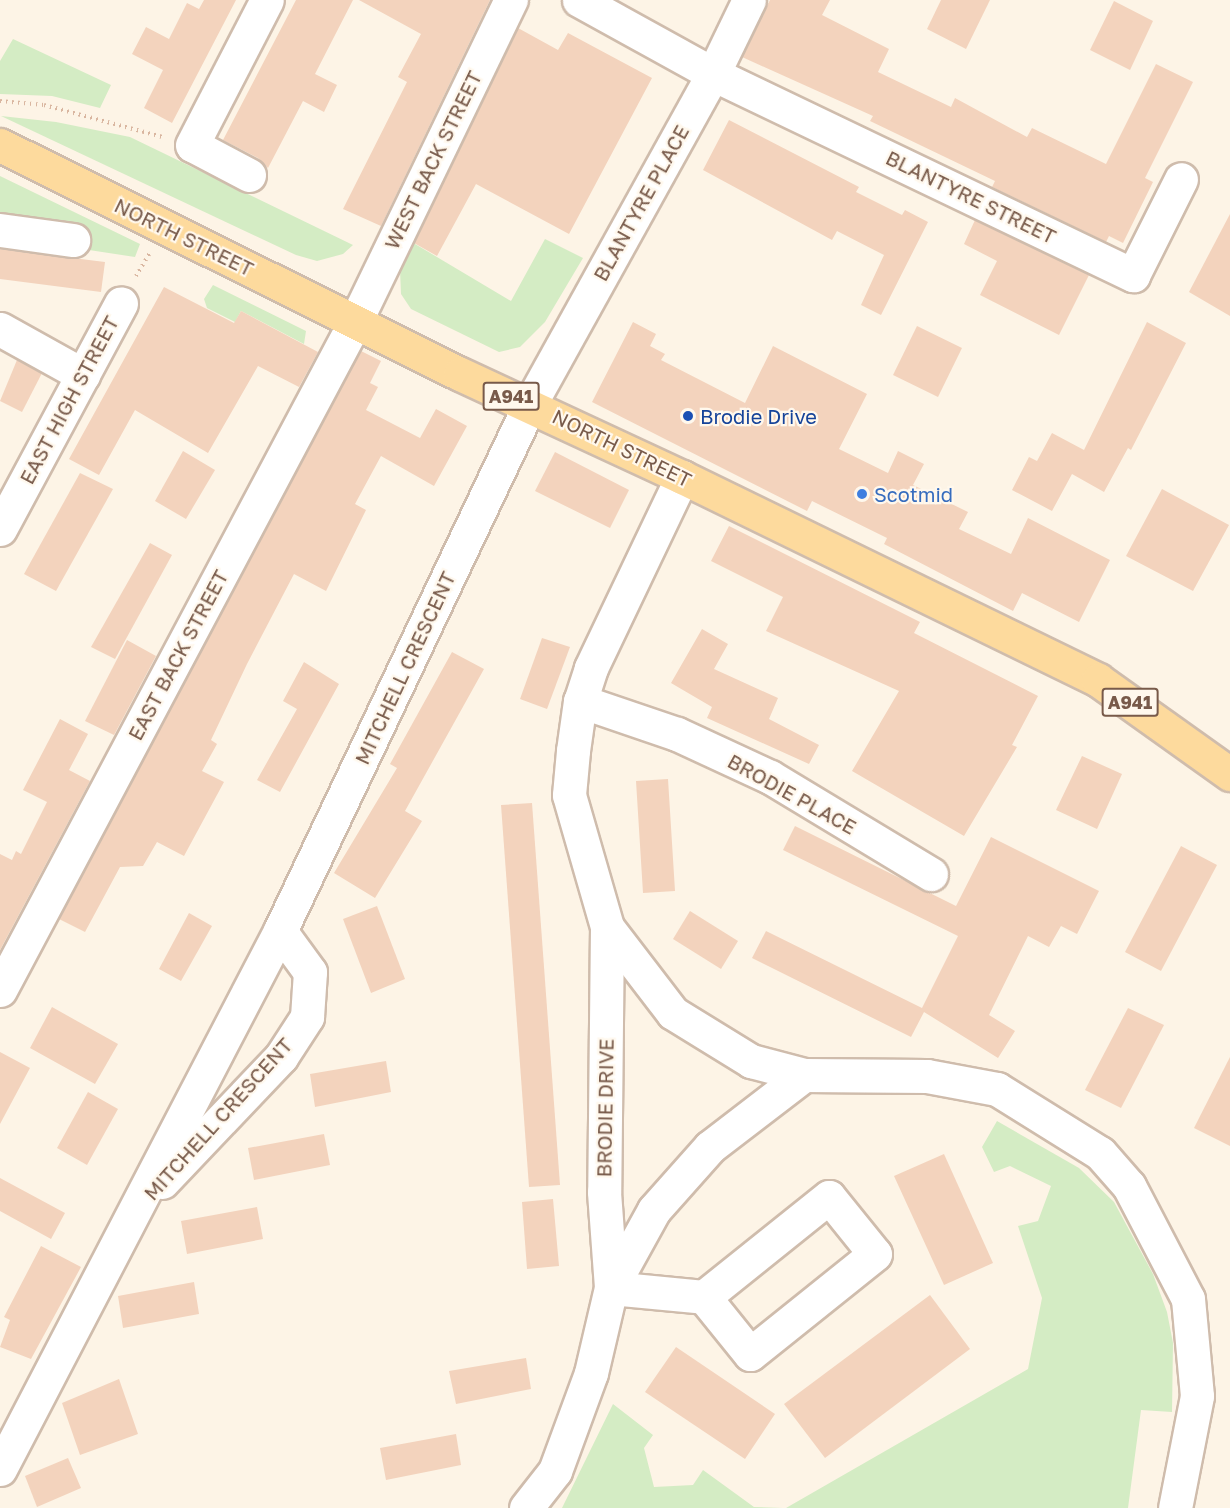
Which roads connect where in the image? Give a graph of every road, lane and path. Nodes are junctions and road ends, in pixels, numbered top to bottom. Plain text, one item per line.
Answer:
1 (267, 0) edge
2 (511, 0) edge
3 (579, 0) edge
4 (749, 0) edge
5 (713, 74) junction
6 (0, 101) edge
7 (0, 145) edge
8 (192, 145) junction
9 (249, 175) dead end
10 (1181, 179) dead end
11 (164, 227) junction
12 (0, 230) edge
13 (73, 240) dead end
14 (122, 303) joint
15 (356, 320) junction
16 (0, 329) edge
17 (82, 375) junction
18 (530, 404) junction
19 (682, 477) junction
20 (0, 529) edge
21 (580, 701) junction
22 (1230, 774) edge
23 (931, 874) dead end
24 (607, 927) junction
25 (280, 931) junction
26 (0, 990) edge
27 (804, 1075) junction
28 (135, 1210) junction
29 (611, 1288) junction
30 (704, 1297) junction
31 (0, 1468) edge
32 (526, 1508) edge
33 (1175, 1508) edge

1 - 8 street
2 - 15 street, WEST BACK STREET
3 - 5 street
4 - 5 street, BLANTYRE PLACE
5 - 10 street, BLANTYRE STREET
5 - 18 street, BLANTYRE PLACE
6 - 8 path
7 - 11 main road, NORTH STREET / A941
8 - 9 street
11 - 14 path
11 - 15 main road, NORTH STREET / A941
12 - 13 street
14 - 17 street, EAST HIGH STREET
15 - 18 main road, NORTH STREET / A941
15 - 26 street, EAST BACK STREET
16 - 17 street
17 - 20 street, EAST HIGH STREET
18 - 19 main road, NORTH STREET / A941
18 - 25 street, MITCHELL CRESCENT
19 - 21 street, BRODIE DRIVE
19 - 22 main road, NORTH STREET / A941
21 - 23 street, BRODIE PLACE
21 - 24 street, BRODIE DRIVE
24 - 27 street, BRODIE DRIVE
24 - 29 street, BRODIE DRIVE
25 - 28 street, MITCHELL CRESCENT
25 - 28 street, MITCHELL CRESCENT
27 - 29 street, BRODIE DRIVE
27 - 33 street, BRODIE DRIVE
28 - 31 street, MITCHELL CRESCENT
29 - 30 street
29 - 32 street, BRODIE DRIVE
30 - 30 street

